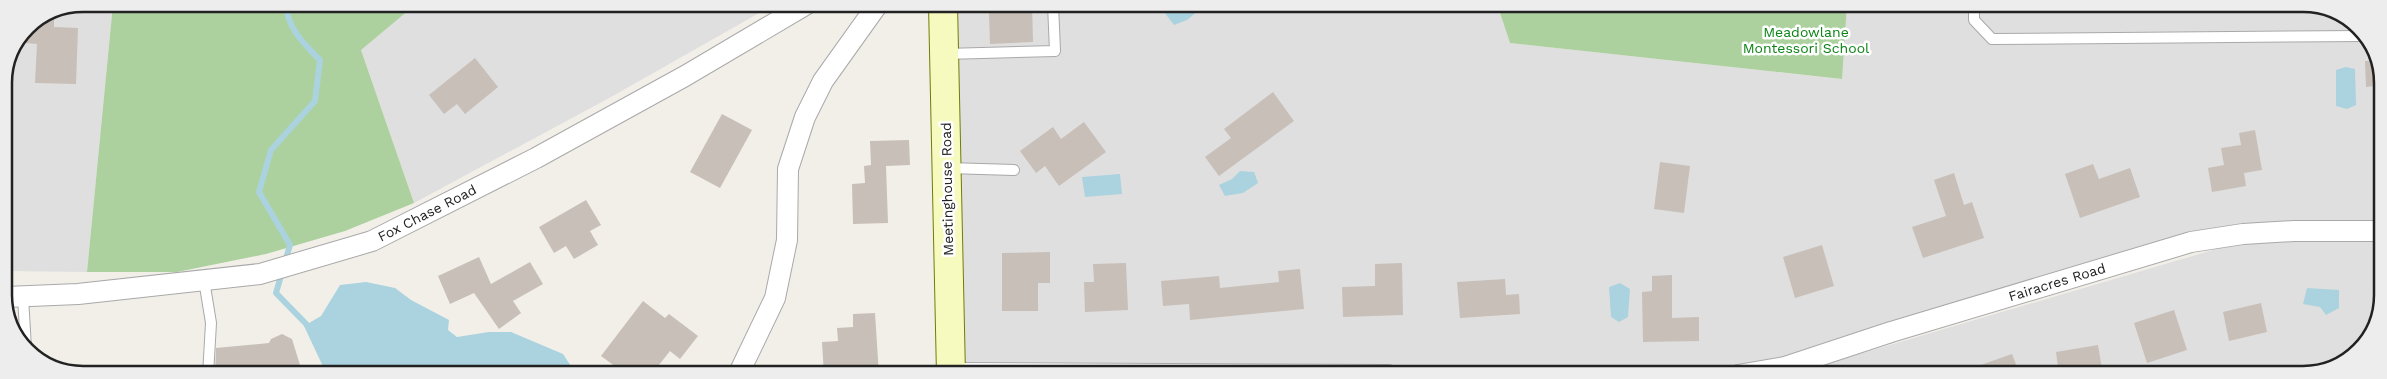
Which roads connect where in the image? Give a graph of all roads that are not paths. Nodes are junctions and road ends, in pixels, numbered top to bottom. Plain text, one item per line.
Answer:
1 (793, 12) edge
2 (872, 12) edge
3 (943, 12) edge
4 (1053, 12) edge
5 (1974, 12) edge
6 (2357, 36) edge
7 (944, 54) junction
8 (947, 168) junction
9 (1014, 170) dead end
10 (2374, 231) edge
11 (204, 280) junction
12 (14, 297) edge
13 (22, 330) edge
14 (209, 366) edge
15 (742, 366) edge
16 (951, 366) edge
17 (1789, 366) edge

1 - 11 street, Fox Chase Road
2 - 15 street
3 - 7 street, Meetinghouse Road
4 - 7 lane
5 - 6 lane
7 - 8 street, Meetinghouse Road
8 - 9 lane
8 - 16 street, Meetinghouse Road
10 - 17 street, Fairacres Road
11 - 12 street, Fox Chase Road
11 - 14 lane
12 - 13 lane

